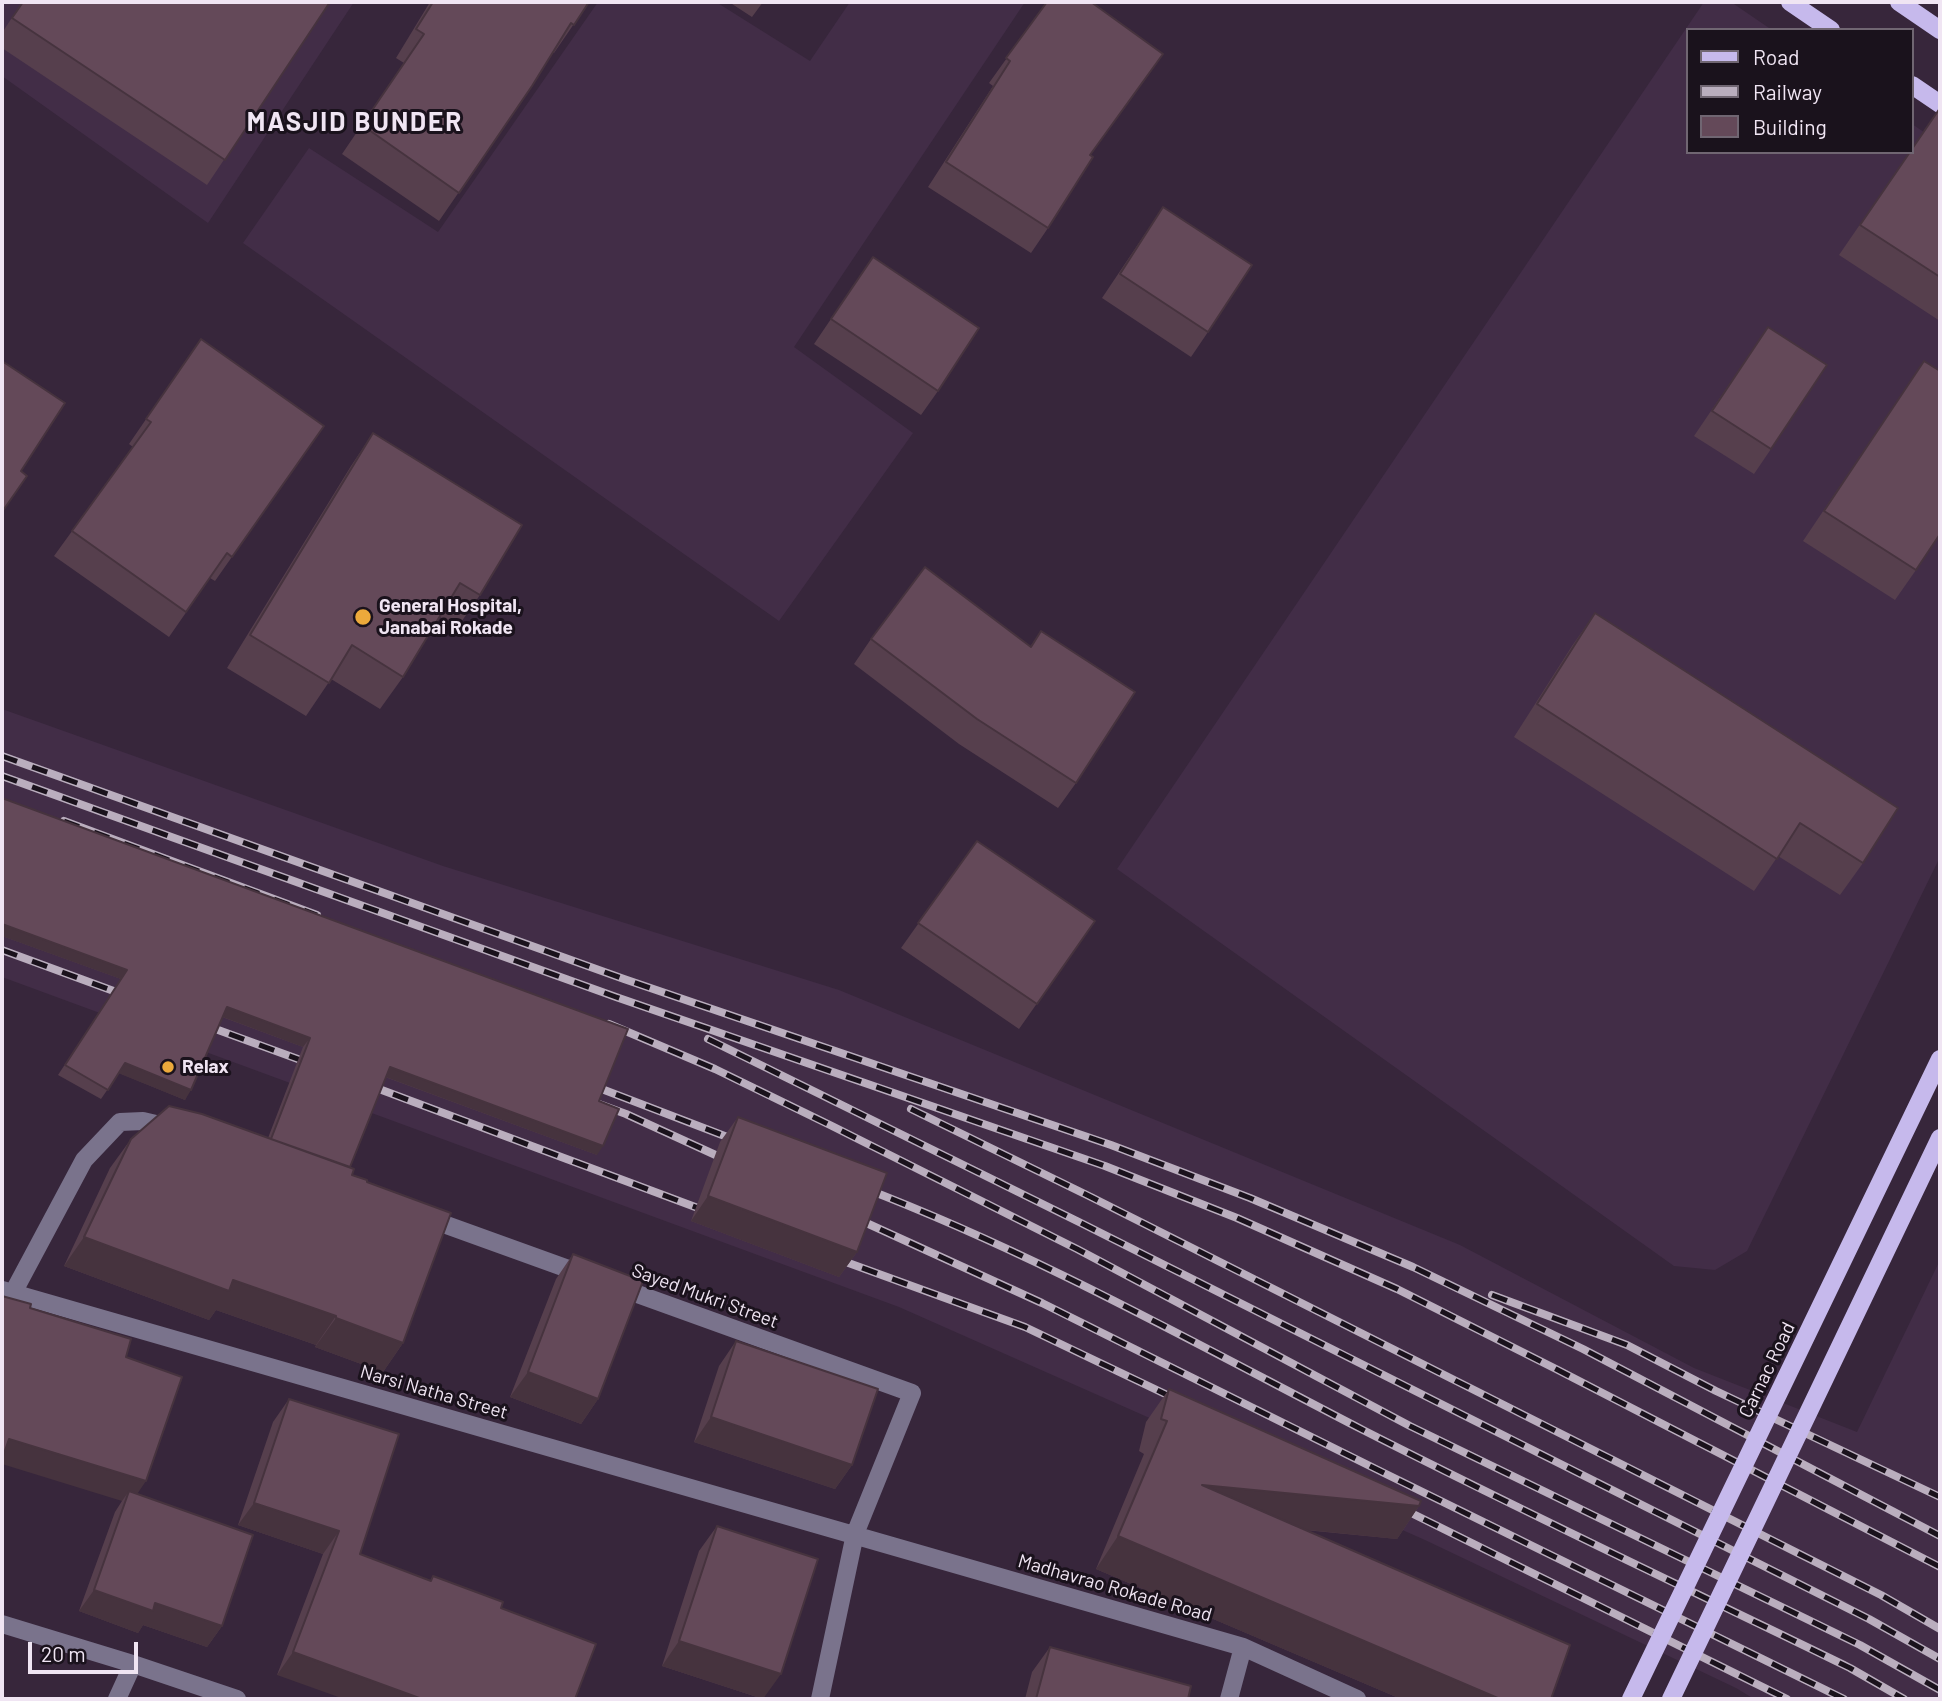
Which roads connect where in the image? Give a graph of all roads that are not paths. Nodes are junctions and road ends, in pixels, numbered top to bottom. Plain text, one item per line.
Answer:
1 (1790, 2) edge
2 (1899, 2) edge
3 (1828, 28) edge
4 (1940, 30) edge
5 (1914, 86) edge
6 (1940, 104) edge
7 (1940, 1059) edge
8 (185, 1132) edge
9 (1940, 1138) edge
10 (406, 1211) edge
11 (7, 1292) edge
12 (855, 1534) junction
13 (2, 1625) edge
14 (1243, 1647) junction
15 (133, 1664) junction
16 (117, 1699) edge
17 (237, 1699) edge
18 (820, 1699) edge
19 (1229, 1699) edge
20 (1357, 1699) edge
21 (1631, 1699) edge
22 (1671, 1699) edge

1 - 3 main road
2 - 4 main road
5 - 6 main road
7 - 21 main road, Carnac Road, bridge
8 - 11 street
9 - 22 main road, bridge
10 - 12 street, Sayed Mukri Street
11 - 12 street, Narsi Natha Street
12 - 14 street, Madhavrao Rokade Road
12 - 18 street
13 - 15 street
14 - 19 street
14 - 20 street, Madhavrao Rokade Road
15 - 16 street
15 - 17 street

